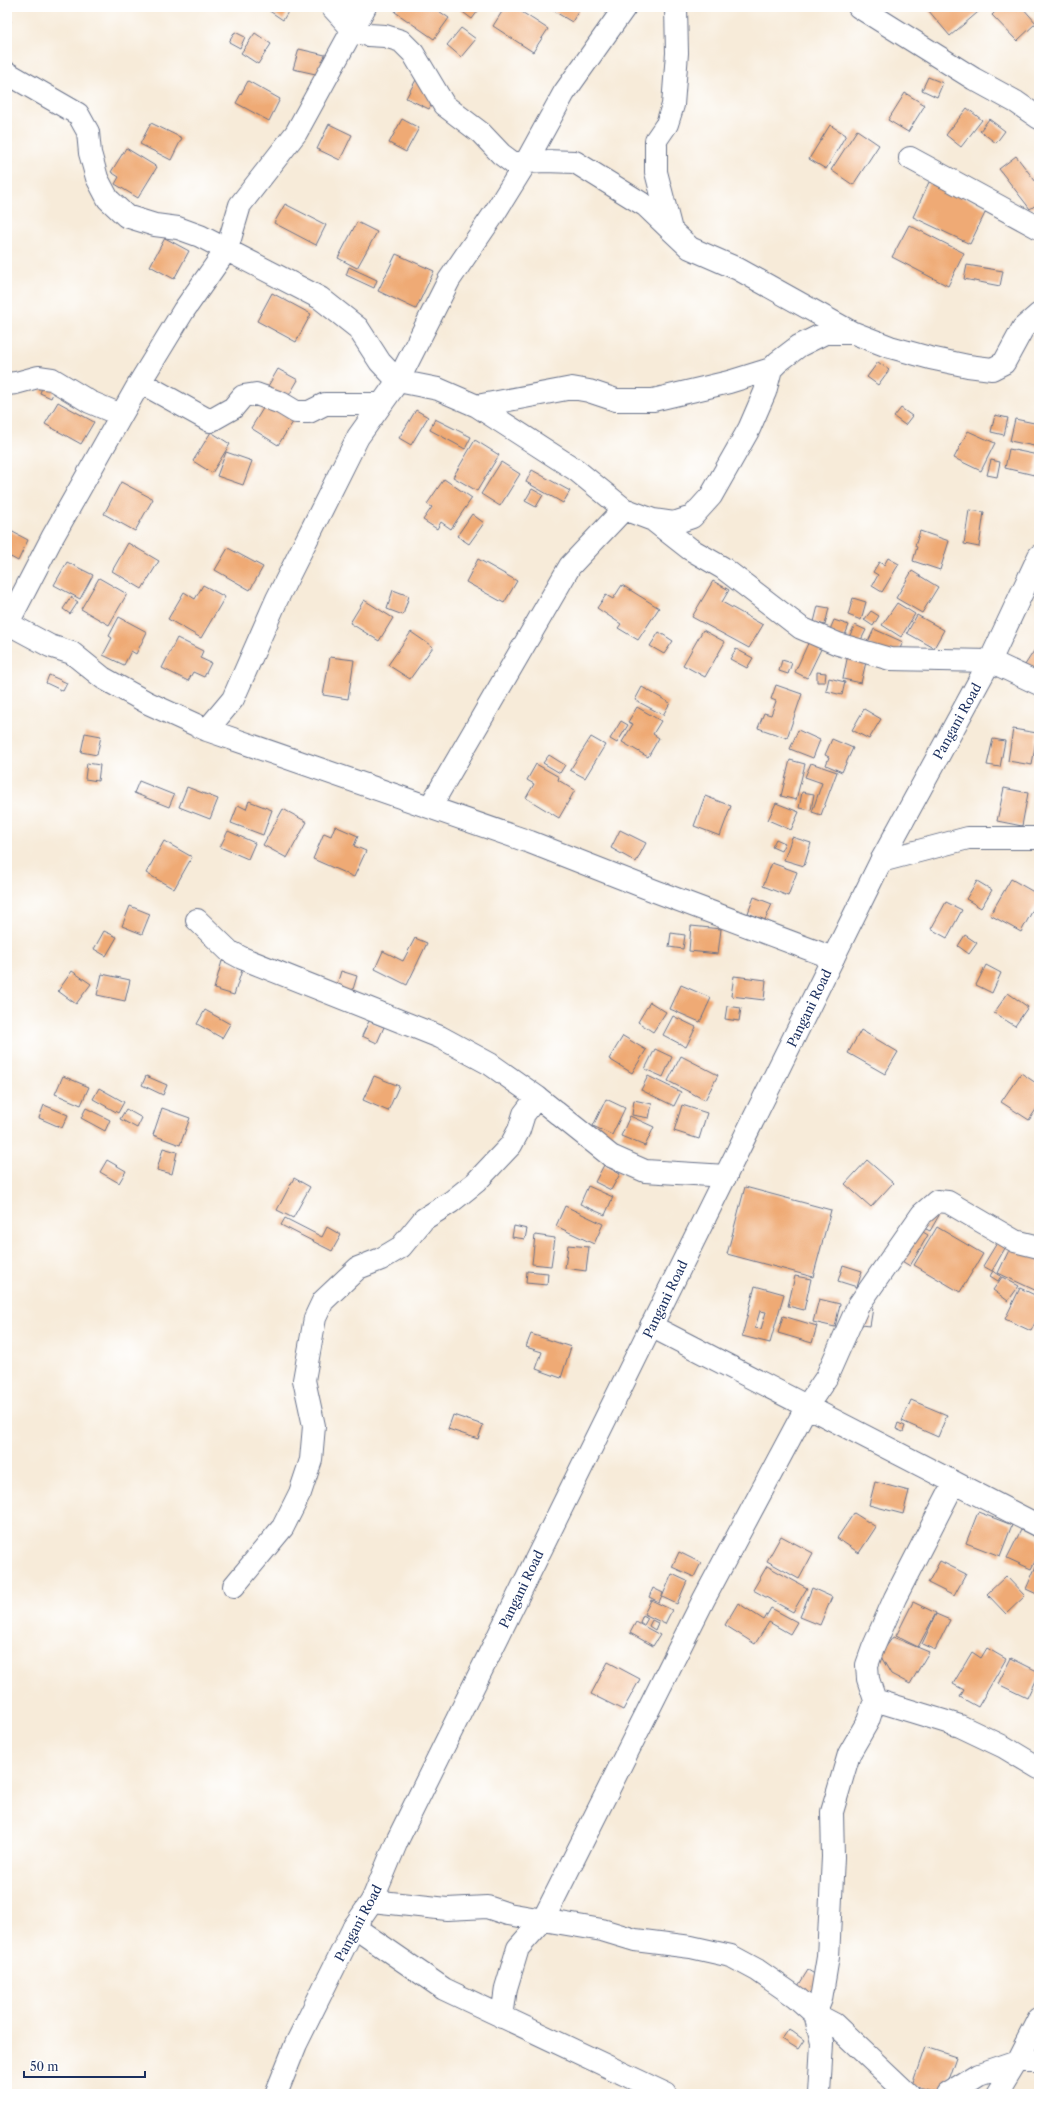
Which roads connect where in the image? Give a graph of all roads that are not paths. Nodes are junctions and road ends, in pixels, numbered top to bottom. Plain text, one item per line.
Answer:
1 (332, 7) edge
2 (365, 7) edge
3 (625, 7) edge
4 (676, 7) edge
5 (859, 7) edge
6 (354, 30) junction
7 (7, 73) edge
8 (1039, 118) edge
9 (910, 158) dead end
10 (525, 164) junction
11 (1039, 228) edge
12 (671, 230) junction
13 (228, 249) junction
14 (1039, 314) edge
15 (854, 333) junction
16 (771, 369) junction
17 (398, 381) junction
18 (140, 382) junction
19 (7, 384) edge
20 (381, 404) junction
21 (477, 406) junction
22 (121, 415) junction
23 (624, 509) junction
24 (653, 520) junction
25 (1039, 556) edge
26 (8, 623) edge
27 (990, 661) junction
28 (1039, 684) edge
29 (207, 730) junction
30 (430, 807) junction
31 (1039, 838) edge
32 (881, 861) junction
33 (197, 920) dead end
34 (833, 958) junction
35 (537, 1097) junction
36 (726, 1176) junction
37 (1039, 1248) edge
38 (651, 1326) junction
39 (807, 1406) junction
40 (954, 1483) junction
41 (1037, 1519) edge
42 (234, 1586) dead end
43 (875, 1700) junction
44 (1039, 1768) edge
45 (372, 1901) junction
46 (543, 1920) junction
47 (354, 1927) junction
48 (815, 2014) junction
49 (502, 2017) junction
50 (1039, 2018) edge
51 (1017, 2061) junction
52 (1039, 2061) edge
53 (277, 2092) edge
54 (666, 2094) edge
55 (819, 2094) edge
56 (908, 2094) edge
57 (947, 2094) edge
58 (997, 2094) edge

1 - 6 street
2 - 6 street
3 - 10 street
4 - 12 street
5 - 8 street
6 - 10 street
6 - 13 street
7 - 13 street
9 - 11 street
10 - 12 street
10 - 17 street
12 - 15 street
13 - 17 street
13 - 18 street
14 - 15 street
15 - 16 street
16 - 21 street
16 - 24 street
17 - 20 street
17 - 21 street
18 - 20 street
18 - 22 street
19 - 22 street
20 - 29 street
21 - 23 street
22 - 26 street
23 - 24 street
23 - 30 street
24 - 27 street
25 - 27 street, Pangani Road
26 - 29 street
27 - 28 street
27 - 32 street, Pangani Road
29 - 30 street
30 - 34 street
31 - 32 street
32 - 34 street, Pangani Road
33 - 35 street
34 - 36 street, Pangani Road
35 - 36 street
35 - 42 street
36 - 38 street, Pangani Road
37 - 39 street
38 - 39 street
38 - 45 street, Pangani Road
39 - 40 street
39 - 46 street
40 - 41 street
40 - 43 street
43 - 44 street
43 - 48 street
45 - 46 street
45 - 47 street, Pangani Road
46 - 48 street
46 - 49 street
47 - 49 street
47 - 53 street, Pangani Road
48 - 55 street
48 - 56 street
49 - 54 street
50 - 51 street
51 - 52 street
51 - 57 street
51 - 58 street

